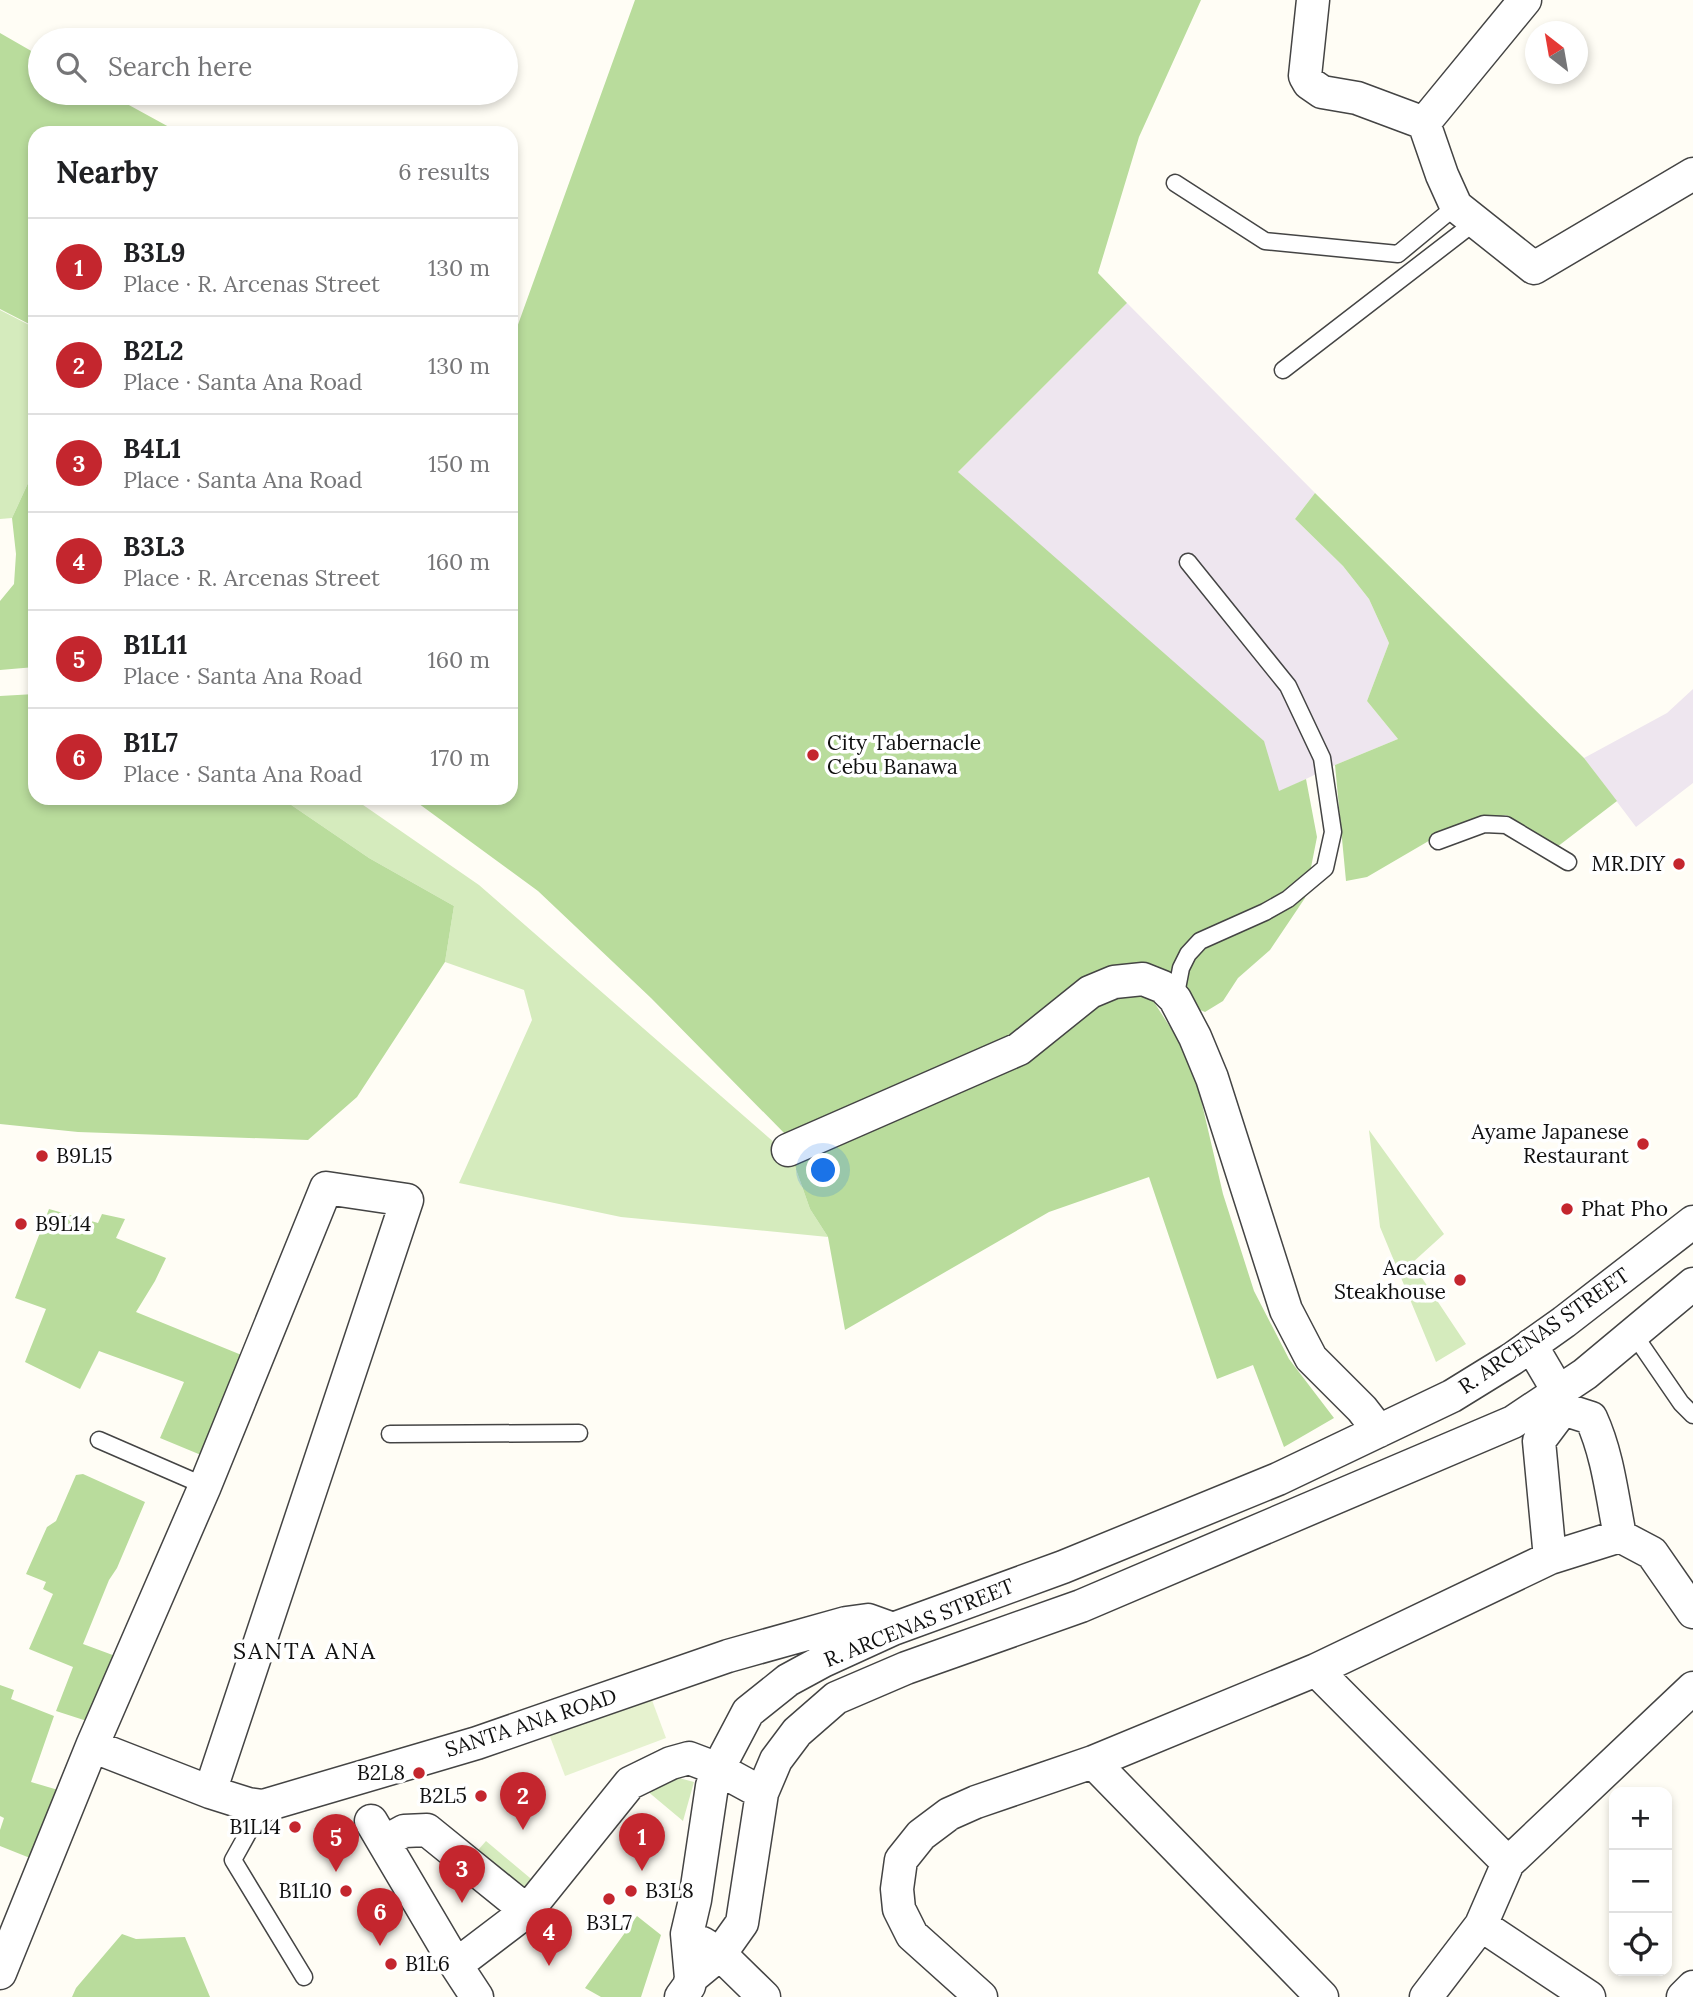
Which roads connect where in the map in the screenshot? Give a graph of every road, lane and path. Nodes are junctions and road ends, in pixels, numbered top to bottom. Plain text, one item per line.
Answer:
1 (1313, 0) edge
2 (1525, 0) edge
3 (1424, 123) junction
4 (1693, 174) edge
5 (1175, 183) dead end
6 (1466, 214) junction
7 (1283, 370) dead end
8 (1188, 562) dead end
9 (1438, 841) dead end
10 (1568, 862) dead end
11 (1175, 999) junction
12 (788, 1150) dead end
13 (1693, 1222) edge
14 (1693, 1284) edge
15 (1633, 1333) junction
16 (1531, 1345) junction
17 (1560, 1400) junction
18 (1693, 1415) edge
19 (1379, 1431) junction
20 (579, 1433) dead end
21 (390, 1434) dead end
22 (99, 1440) dead end
23 (205, 1486) junction
24 (1619, 1536) junction
25 (1550, 1558) junction
26 (1693, 1612) edge
27 (893, 1629) junction
28 (906, 1668) junction
29 (1316, 1670) junction
30 (1693, 1688) edge
31 (92, 1745) junction
32 (1093, 1762) junction
33 (718, 1769) junction
34 (210, 1792) junction
35 (762, 1793) junction
36 (263, 1806) junction
37 (1508, 1863) junction
38 (527, 1911) junction
39 (1482, 1925) junction
40 (687, 1934) junction
41 (7, 1939) edge
42 (720, 1954) junction
43 (456, 1965) junction
44 (0, 1973) edge
45 (304, 1977) dead end
46 (687, 1987) edge
47 (1693, 1987) edge
48 (477, 1997) edge
49 (764, 1997) edge
50 (981, 1997) edge
51 (1322, 1997) edge
52 (1426, 1997) edge
53 (1589, 1997) edge
54 (1683, 1997) edge

1 - 3 street
2 - 3 street
3 - 6 street
4 - 6 street
5 - 6 lane
6 - 7 lane
8 - 11 lane
9 - 10 lane
11 - 12 street
11 - 19 street
13 - 16 street, R. ARCENAS STREET
14 - 15 street, R. ARCENAS STREET
15 - 17 street, R. ARCENAS STREET
15 - 18 lane
16 - 17 street
16 - 19 street, R. ARCENAS STREET
17 - 24 street
17 - 25 street
17 - 28 street, R. ARCENAS STREET
19 - 27 street, R. ARCENAS STREET
20 - 21 lane
22 - 23 lane
23 - 31 street
23 - 34 street
24 - 25 street
24 - 26 street
25 - 29 street
27 - 28 street
27 - 33 street, R. ARCENAS STREET
27 - 36 street, SANTA ANA ROAD
28 - 35 street, R. ARCENAS STREET
29 - 32 street
29 - 37 street
30 - 37 street
31 - 34 street, SANTA ANA ROAD
31 - 41 street
32 - 50 street
32 - 51 street
33 - 35 street
33 - 38 street
33 - 40 street, R. ARCENAS STREET
34 - 36 street, SANTA ANA ROAD
35 - 42 street, R. ARCENAS STREET
36 - 45 lane
37 - 39 street
38 - 43 street
38 - 43 street
39 - 52 street
39 - 53 street
40 - 42 street
40 - 46 street, R. ARCENAS STREET
41 - 44 street
42 - 46 street, R. ARCENAS STREET
42 - 49 street
43 - 48 street
47 - 54 street

